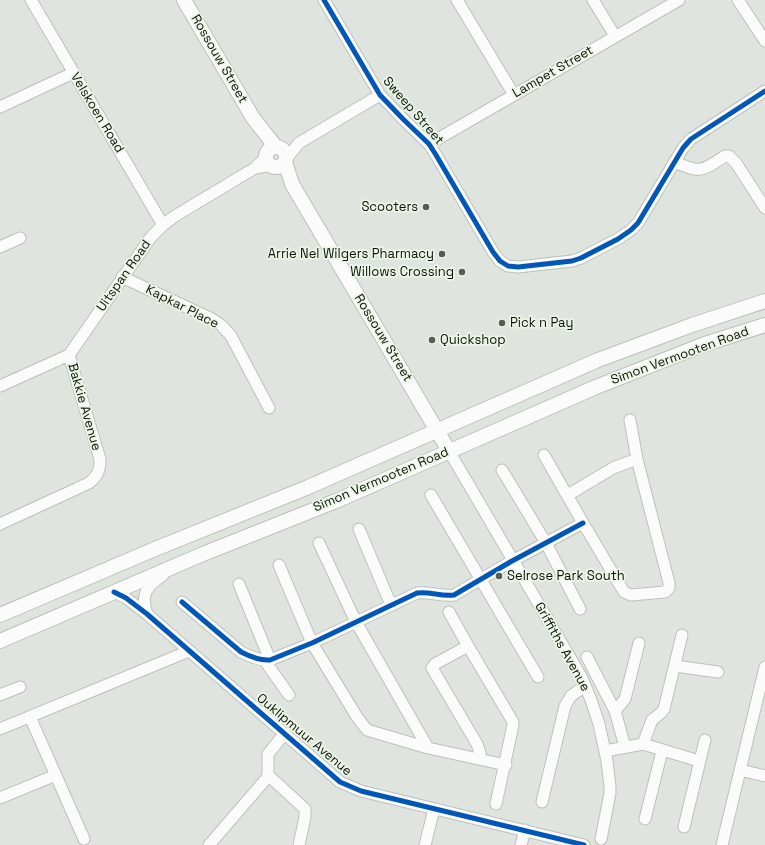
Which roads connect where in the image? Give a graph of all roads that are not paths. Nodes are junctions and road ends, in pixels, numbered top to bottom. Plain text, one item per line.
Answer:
1 (32, 0) edge
2 (184, 0) edge
3 (324, 0) edge
4 (457, 0) edge
5 (593, 0) edge
6 (678, 0) edge
7 (738, 0) edge
8 (615, 36) junction
9 (765, 41) edge
10 (73, 73) junction
11 (765, 92) edge
12 (380, 95) junction
13 (514, 95) junction
14 (0, 107) edge
15 (429, 144) junction
16 (275, 157) junction
17 (674, 162) junction
18 (765, 208) edge
19 (163, 224) junction
20 (20, 238) dead end
21 (0, 246) edge
22 (122, 277) junction
23 (765, 301) edge
24 (765, 325) edge
25 (69, 354) junction
26 (0, 386) edge
27 (269, 408) dead end
28 (630, 420) dead end
29 (437, 430) junction
30 (449, 451) junction
31 (544, 455) dead end
32 (637, 459) junction
33 (502, 470) dead end
34 (431, 495) dead end
35 (568, 495) junction
36 (583, 523) junction
37 (0, 524) edge
38 (360, 529) dead end
39 (319, 543) dead end
40 (546, 543) junction
41 (512, 561) junction
42 (182, 563) junction
43 (279, 565) dead end
44 (481, 580) junction
45 (239, 584) dead end
46 (114, 592) junction
47 (182, 602) dead end
48 (391, 605) junction
49 (580, 609) dead end
50 (449, 612) dead end
51 (147, 614) junction
52 (0, 615) edge
53 (356, 622) junction
54 (682, 635) dead end
55 (0, 641) edge
56 (312, 643) junction
57 (639, 643) dead end
58 (468, 646) junction
59 (189, 651) junction
60 (587, 657) dead end
61 (268, 660) junction
62 (675, 666) junction
63 (765, 667) edge
64 (718, 672) dead end
65 (538, 677) dead end
66 (585, 686) junction
67 (20, 688) dead end
68 (0, 695) edge
69 (289, 695) dead end
70 (615, 711) junction
71 (30, 717) junction
72 (0, 729) edge
73 (285, 733) junction
74 (705, 740) dead end
75 (643, 744) junction
76 (625, 747) junction
77 (428, 748) junction
78 (604, 751) junction
79 (662, 751) junction
80 (480, 759) junction
81 (700, 761) junction
82 (506, 765) junction
83 (740, 770) junction
84 (56, 775) junction
85 (268, 775) junction
86 (765, 776) edge
87 (0, 798) edge
88 (542, 802) dead end
89 (496, 804) dead end
90 (434, 809) junction
91 (645, 819) dead end
92 (684, 827) dead end
93 (525, 830) junction
94 (84, 839) dead end
95 (600, 843) edge
96 (209, 845) edge
97 (299, 845) edge
98 (425, 845) edge
99 (521, 845) edge
100 (584, 845) edge
101 (722, 845) edge

1 - 10 street, Velskoen Road
2 - 16 main road, Rossouw Street
3 - 12 street, Sweep Street
4 - 13 street
5 - 8 street
6 - 8 street, Lampet Street
7 - 9 street
8 - 13 street, Lampet Street
10 - 14 street
10 - 19 street, Velskoen Road
11 - 17 street
12 - 15 street, Sweep Street
12 - 16 street, Uitspan Road
13 - 15 street, Lampet Street
15 - 17 street, Sweep Street
16 - 19 street, Uitspan Road
16 - 29 main road, Rossouw Street
17 - 18 street
19 - 22 street, Uitspan Road
20 - 21 street
22 - 25 street, Uitspan Road
22 - 27 street, Kapkar Place
23 - 29 main road, Simon Vermooten Road
24 - 30 main road, Simon Vermooten Road
25 - 26 street, Uitspan Road
25 - 37 street, Bakkie Avenue
28 - 32 street
29 - 30 main road, Rossouw Street
29 - 52 main road, Simon Vermooten Road
30 - 41 street, Griffiths Avenue
30 - 42 main road, Simon Vermooten Road
31 - 35 street
32 - 35 street
32 - 36 street
33 - 40 street
34 - 44 street
35 - 36 street
36 - 40 street
38 - 48 street
39 - 53 street
40 - 41 street
40 - 49 street
41 - 44 street
41 - 66 street, Griffiths Avenue
42 - 46 main road, Simon Vermooten Road
42 - 51 street
43 - 56 street
44 - 48 street
44 - 65 street
45 - 61 street
46 - 51 street, Ouklipmuur Avenue
46 - 55 main road, Simon Vermooten Road
47 - 61 street
48 - 53 street
50 - 58 street
51 - 59 street, Ouklipmuur Avenue
53 - 56 street
53 - 77 street
54 - 62 street
56 - 61 street
56 - 77 street
57 - 70 street
58 - 80 street
58 - 82 street
59 - 71 street
59 - 73 street, Ouklipmuur Avenue
60 - 70 street
61 - 69 street
62 - 64 street
62 - 75 street
63 - 83 street
66 - 78 street, Griffiths Avenue
66 - 88 street
67 - 68 street
70 - 76 street
71 - 72 street
71 - 84 street
73 - 85 street
73 - 90 street, Ouklipmuur Avenue
74 - 81 street
75 - 76 street
75 - 79 street
76 - 78 street
77 - 80 street
78 - 95 street, Griffiths Avenue
79 - 81 street
79 - 91 street
80 - 82 street
81 - 92 street
82 - 89 street
83 - 86 street
83 - 101 street
84 - 87 street
84 - 94 street
85 - 96 street
85 - 97 street
90 - 93 street, Ouklipmuur Avenue
90 - 98 street
93 - 99 street
93 - 100 street, Ouklipmuur Avenue

